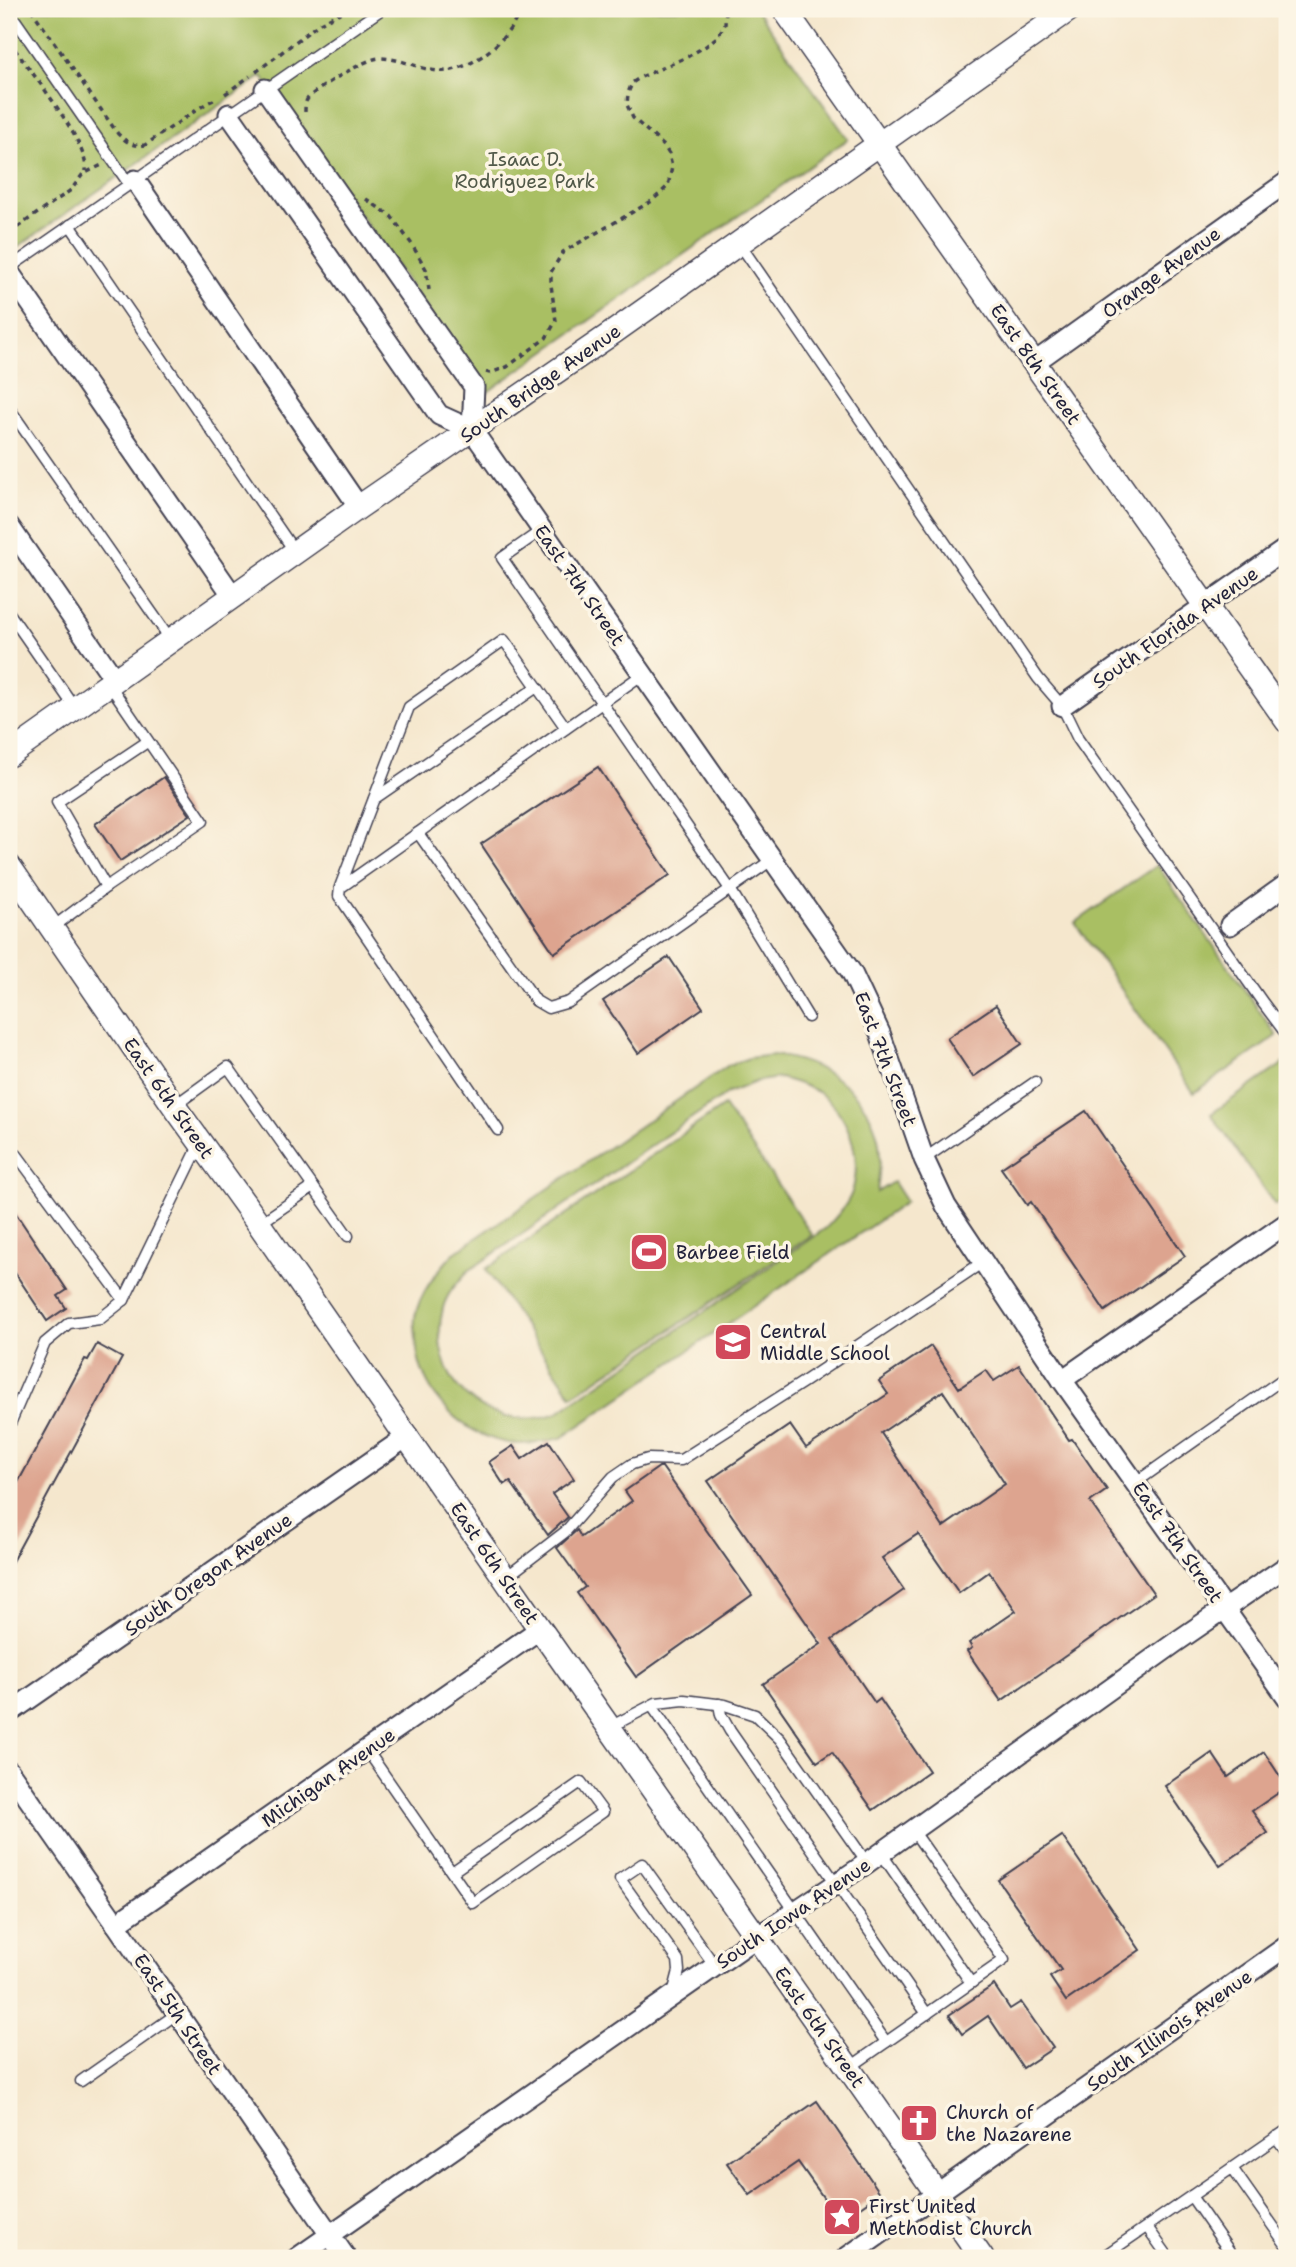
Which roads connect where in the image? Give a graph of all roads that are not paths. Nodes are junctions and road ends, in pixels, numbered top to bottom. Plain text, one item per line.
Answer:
1 (382, 9) edge
2 (783, 9) edge
3 (1070, 9) edge
4 (9, 12) edge
5 (265, 89) junction
6 (229, 114) junction
7 (879, 144) junction
8 (132, 182) junction
9 (1287, 182) edge
10 (70, 225) junction
11 (739, 243) junction
12 (9, 270) edge
13 (1035, 362) junction
14 (9, 408) edge
15 (472, 430) junction
16 (359, 507) junction
17 (9, 526) edge
18 (542, 530) junction
19 (1287, 548) edge
20 (295, 552) junction
21 (233, 596) junction
22 (1206, 605) junction
23 (9, 614) edge
24 (171, 640) junction
25 (643, 674) junction
26 (112, 682) junction
27 (537, 687) junction
28 (603, 702) junction
29 (1062, 706) junction
30 (75, 708) junction
31 (1287, 720) edge
32 (566, 728) junction
33 (147, 742) junction
34 (10, 752) edge
35 (373, 800) junction
36 (418, 833) junction
37 (773, 859) junction
38 (9, 866) edge
39 (1287, 884) edge
40 (106, 887) junction
41 (340, 888) junction
42 (730, 889) junction
43 (1230, 925) dead end
44 (52, 928) junction
45 (808, 1017) dead end
46 (1287, 1035) edge
47 (1035, 1082) dead end
48 (174, 1106) junction
49 (498, 1130) dead end
50 (200, 1144) junction
51 (17, 1155) dead end
52 (924, 1160) junction
53 (313, 1187) junction
54 (1287, 1223) edge
55 (259, 1224) junction
56 (348, 1237) dead end
57 (983, 1262) junction
58 (124, 1300) junction
59 (1287, 1376) edge
60 (1062, 1380) junction
61 (9, 1426) edge
62 (408, 1436) junction
63 (1135, 1483) junction
64 (1287, 1566) edge
65 (505, 1578) junction
66 (1225, 1609) junction
67 (540, 1629) junction
68 (1287, 1696) edge
69 (719, 1704) junction
70 (652, 1706) junction
71 (9, 1713) edge
72 (610, 1727) junction
73 (367, 1750) junction
74 (9, 1771) edge
75 (912, 1829) junction
76 (874, 1858) junction
77 (452, 1872) junction
78 (837, 1883) junction
79 (796, 1911) junction
80 (117, 1924) junction
81 (757, 1937) junction
82 (1287, 1946) edge
83 (715, 1966) junction
84 (971, 1983) junction
85 (673, 1995) junction
86 (178, 2013) junction
87 (927, 2014) junction
88 (886, 2042) junction
89 (849, 2068) junction
90 (81, 2081) dead end
91 (1287, 2130) edge
92 (1276, 2137) junction
93 (1287, 2152) edge
94 (1232, 2168) junction
95 (937, 2194) junction
96 (1191, 2196) junction
97 (1147, 2227) junction
98 (329, 2235) junction
99 (1287, 2246) edge
100 (297, 2258) edge
101 (345, 2258) edge
102 (846, 2258) edge
103 (982, 2258) edge
104 (1103, 2258) edge
105 (1169, 2258) edge
106 (1234, 2258) edge

1 - 5 lane
2 - 7 street, East 8th Street
3 - 7 street, South Bridge Avenue
4 - 8 lane
5 - 6 lane
5 - 15 street
6 - 8 lane
6 - 15 street
7 - 11 street, South Bridge Avenue
7 - 13 street, East 8th Street
8 - 10 lane
8 - 16 street
9 - 13 street, Orange Avenue
10 - 12 lane
10 - 20 lane
11 - 15 street, South Bridge Avenue
11 - 29 lane
12 - 21 street
13 - 22 street, East 8th Street
14 - 24 lane
15 - 16 street, South Bridge Avenue
15 - 18 street, East 7th Street
16 - 20 street, South Bridge Avenue
17 - 26 street
18 - 25 street, East 7th Street
18 - 28 lane
19 - 22 street, South Florida Avenue
20 - 21 street, South Bridge Avenue
21 - 24 street, South Bridge Avenue
22 - 29 street, South Florida Avenue
22 - 31 street, East 8th Street
23 - 30 lane
24 - 26 street, South Bridge Avenue
25 - 28 lane
25 - 37 street, East 7th Street
26 - 30 street, South Bridge Avenue
26 - 33 lane
27 - 32 lane
27 - 35 lane
27 - 35 lane
28 - 32 lane
28 - 42 lane
29 - 46 lane
30 - 34 street, South Bridge Avenue
32 - 36 lane
33 - 40 lane
33 - 40 lane
35 - 41 lane
36 - 41 lane
36 - 42 lane
37 - 42 lane
37 - 52 street, East 7th Street
38 - 44 street, East 6th Street
39 - 43 street
40 - 44 lane
41 - 49 lane
42 - 45 lane
44 - 48 street, East 6th Street
47 - 52 lane
48 - 50 street, East 6th Street
48 - 53 lane
50 - 55 street, East 6th Street
50 - 58 lane
51 - 58 lane
52 - 57 street, East 7th Street
53 - 55 lane
53 - 56 lane
54 - 60 street
55 - 62 street, East 6th Street
57 - 60 street, East 7th Street
57 - 65 lane
58 - 61 lane
59 - 63 lane
60 - 63 street, East 7th Street
62 - 65 street, East 6th Street
62 - 71 street, South Oregon Avenue
63 - 66 street, East 7th Street
64 - 66 street, South Iowa Avenue
65 - 67 street, East 6th Street
66 - 68 street, East 7th Street
66 - 75 street, South Iowa Avenue
67 - 72 street, East 6th Street
67 - 73 street, Michigan Avenue
69 - 70 lane
69 - 76 lane
69 - 78 lane
70 - 72 lane
70 - 79 lane
72 - 81 street, East 6th Street
73 - 77 lane
73 - 80 street, Michigan Avenue
74 - 80 street, East 5th Street
75 - 76 street, South Iowa Avenue
75 - 84 lane
76 - 78 street, South Iowa Avenue
76 - 84 lane
77 - 77 lane
78 - 79 street, South Iowa Avenue
78 - 87 lane
79 - 81 street, South Iowa Avenue
79 - 88 lane
80 - 86 street, East 5th Street
81 - 83 street, South Iowa Avenue
81 - 89 street, East 6th Street
82 - 95 street, South Illinois Avenue
83 - 85 street, South Iowa Avenue
83 - 85 lane
84 - 87 lane
85 - 98 street, South Iowa Avenue
86 - 90 lane
86 - 98 street, East 5th Street
87 - 88 lane
88 - 89 lane
89 - 95 street, East 6th Street
91 - 92 lane
92 - 93 lane
92 - 94 lane
94 - 96 lane
94 - 99 lane
95 - 102 street, South Illinois Avenue
95 - 103 street, East 6th Street
96 - 97 lane
96 - 106 lane
97 - 104 lane
97 - 105 lane
98 - 100 street, South Iowa Avenue
98 - 101 street, East 5th Street

